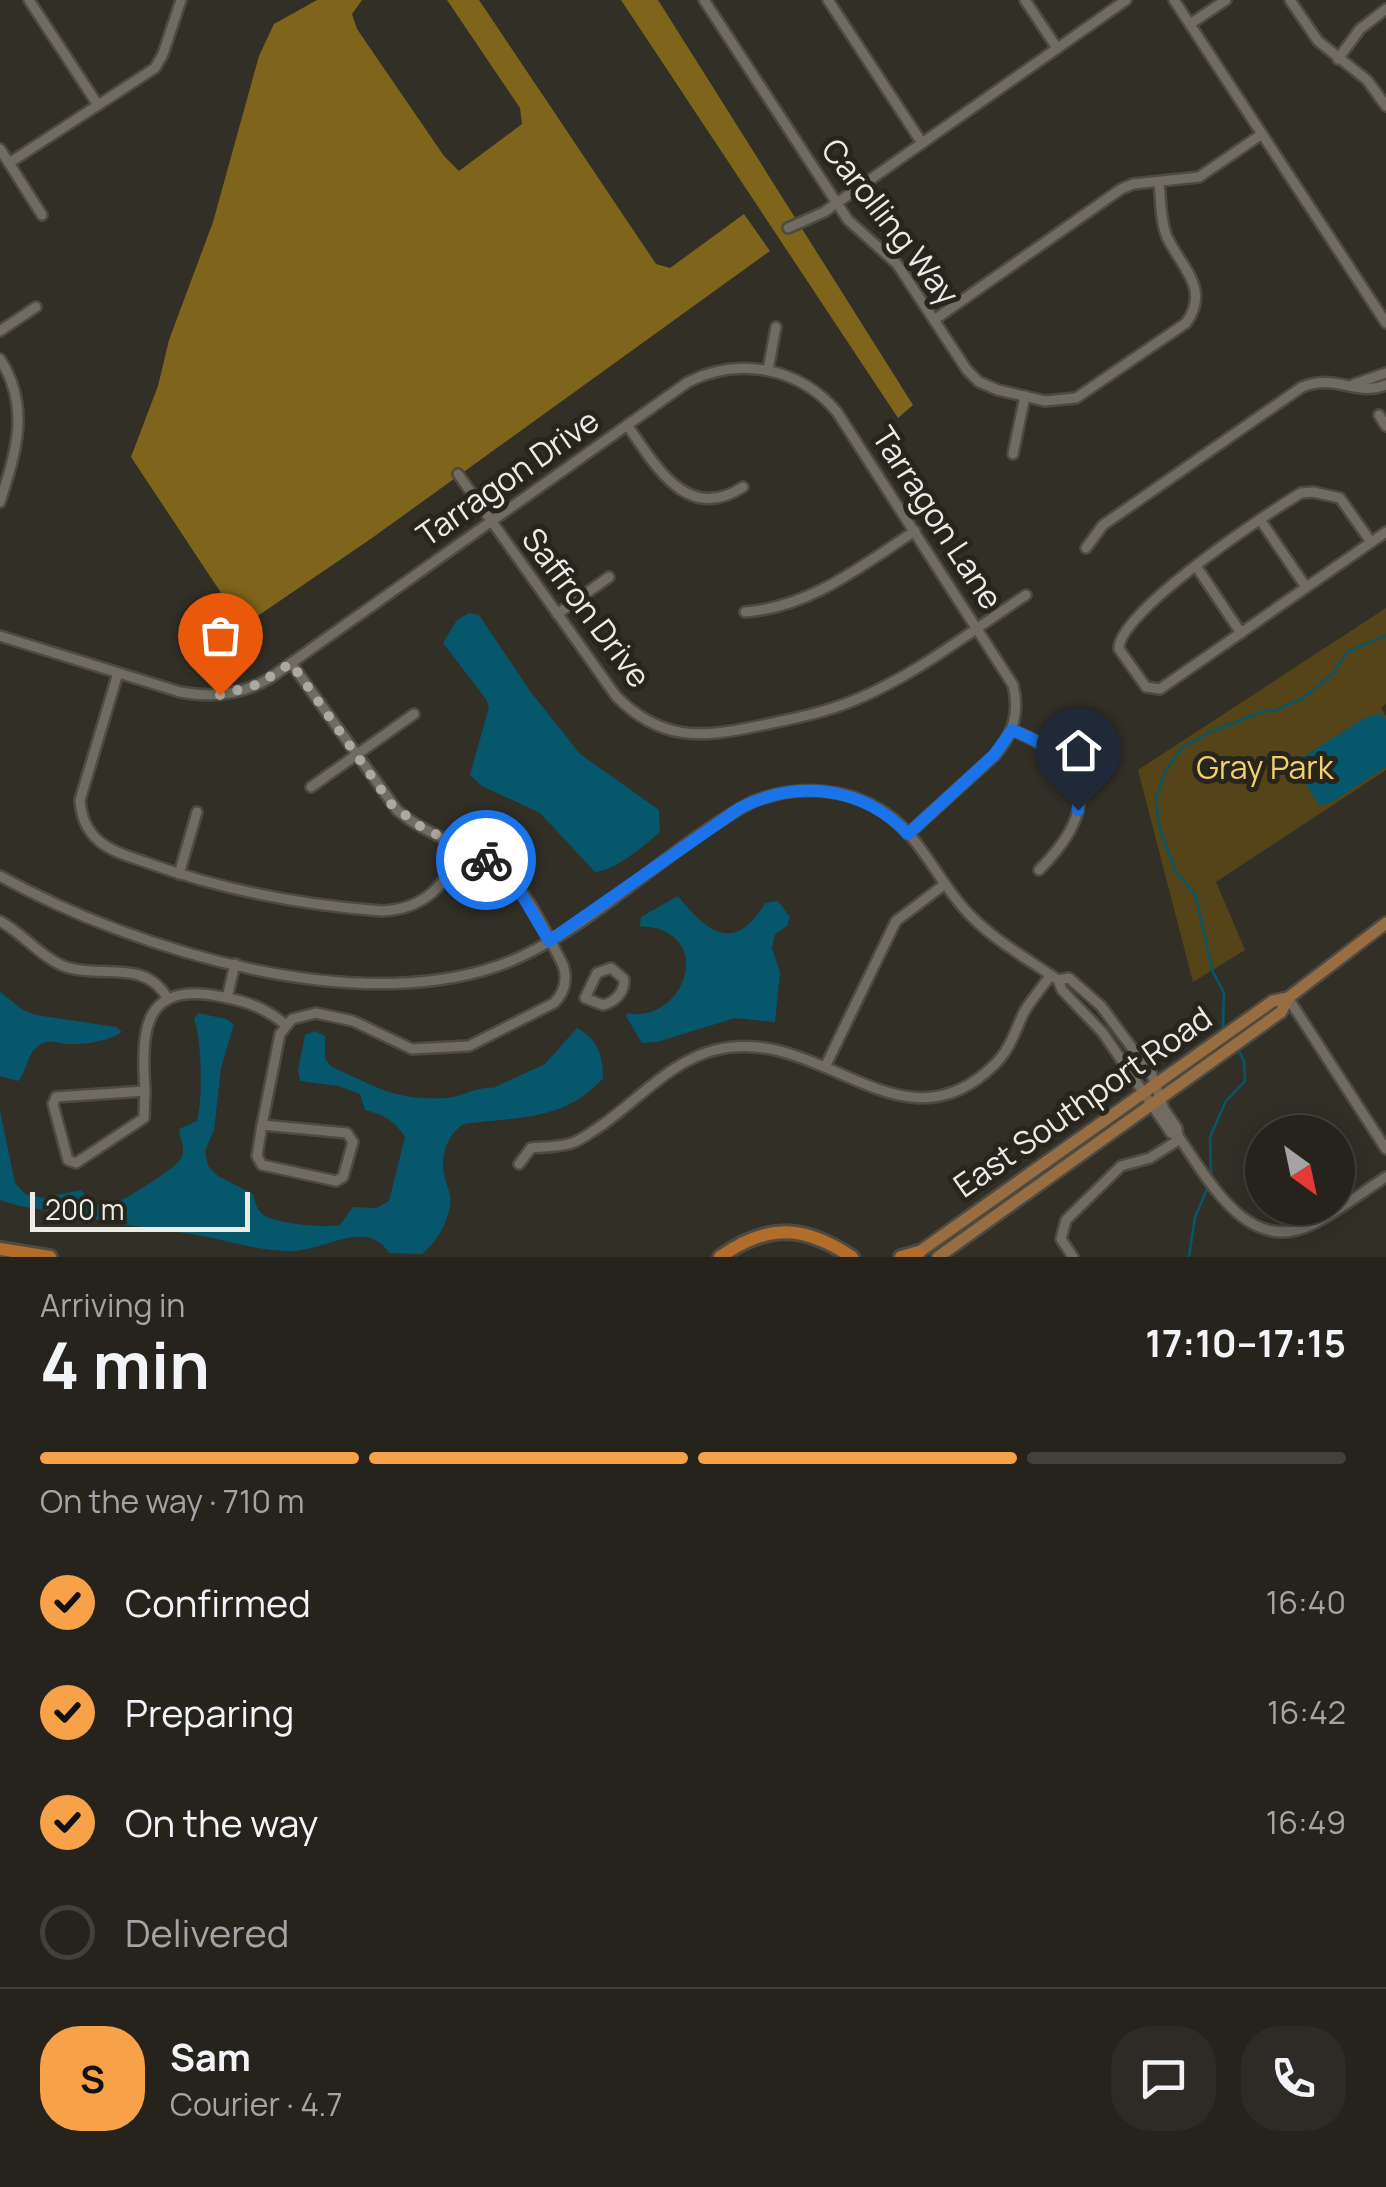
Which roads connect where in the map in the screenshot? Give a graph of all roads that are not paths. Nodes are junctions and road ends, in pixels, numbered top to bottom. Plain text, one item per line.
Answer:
1 (30, 0) edge
2 (181, 0) edge
3 (704, 0) edge
4 (828, 0) edge
5 (1025, 0) edge
6 (1126, 0) edge
7 (1174, 0) edge
8 (1226, 0) edge
9 (1290, 0) edge
10 (1386, 9) edge
11 (1190, 24) junction
12 (1057, 48) junction
13 (1338, 58) junction
14 (98, 106) junction
15 (1386, 106) edge
16 (1262, 134) junction
17 (922, 143) junction
18 (0, 149) edge
19 (9, 163) junction
20 (1159, 182) junction
21 (837, 203) junction
22 (42, 214) dead end
23 (788, 228) dead end
24 (36, 307) dead end
25 (934, 320) junction
26 (1386, 323) edge
27 (776, 327) dead end
28 (0, 332) edge
29 (0, 359) edge
30 (768, 370) junction
31 (1386, 372) edge
32 (1346, 384) junction
33 (1386, 385) edge
34 (1025, 396) junction
35 (1379, 415) dead end
36 (627, 424) junction
37 (1386, 426) edge
38 (1012, 454) dead end
39 (458, 474) dead end
40 (744, 487) dead end
41 (0, 502) edge
42 (491, 521) junction
43 (1260, 521) junction
44 (915, 531) junction
45 (1386, 532) edge
46 (1372, 542) junction
47 (1086, 548) dead end
48 (1196, 566) junction
49 (610, 578) dead end
50 (1306, 587) junction
51 (1026, 595) dead end
52 (745, 612) dead end
53 (557, 614) junction
54 (978, 626) junction
55 (1241, 632) junction
56 (0, 636) edge
57 (291, 663) junction
58 (118, 673) junction
59 (414, 714) dead end
60 (1012, 730) junction
61 (356, 755) junction
62 (311, 788) dead end
63 (198, 812) dead end
64 (908, 834) junction
65 (464, 850) junction
66 (1039, 870) dead end
67 (179, 874) junction
68 (1, 878) edge
69 (945, 884) junction
70 (0, 921) edge
71 (1386, 923) edge
72 (549, 941) junction
73 (234, 964) junction
74 (1054, 977) junction
75 (565, 987) junction
76 (227, 998) junction
77 (585, 998) junction
78 (1288, 998) junction
79 (168, 999) junction
80 (286, 1024) junction
81 (826, 1066) junction
82 (145, 1091) junction
83 (1153, 1095) junction
84 (262, 1125) junction
85 (1179, 1138) junction
86 (1386, 1149) edge
87 (519, 1164) dead end
88 (1386, 1177) edge
89 (0, 1249) edge
90 (915, 1254) edge
91 (50, 1257) edge
92 (720, 1257) edge
93 (852, 1257) edge
94 (901, 1257) edge
95 (938, 1257) edge
96 (1073, 1257) edge

1 - 14 street
2 - 14 street
3 - 21 street, Carolling Way
4 - 17 street
5 - 12 street
6 - 12 street
7 - 11 street
8 - 11 street
9 - 13 street
10 - 13 street
11 - 16 street
12 - 17 street
13 - 15 street
14 - 19 street
16 - 20 street
16 - 26 street
17 - 21 street
18 - 19 street
19 - 22 street
20 - 25 street
20 - 34 street, Carolling Way
21 - 23 street
21 - 25 street, Carolling Way
24 - 28 street
25 - 34 street, Carolling Way
27 - 30 street
29 - 41 street
30 - 36 street, Tarragon Drive
30 - 44 street, Tarragon Lane
31 - 32 street
32 - 33 street
32 - 47 street
34 - 38 street
35 - 37 street
36 - 40 street
36 - 42 street, Tarragon Drive
39 - 42 street, Saffron Drive
42 - 53 street, Saffron Drive
42 - 57 street, Tarragon Drive
43 - 46 street
43 - 48 street
43 - 50 street
44 - 52 street
44 - 54 street, Tarragon Lane
45 - 46 street
46 - 50 street
48 - 55 street
48 - 55 street
49 - 53 street
50 - 55 street
51 - 54 street, Saffron Drive
53 - 54 street, Saffron Drive
54 - 60 street, Tarragon Lane
56 - 58 street, Tarragon Drive
57 - 58 street, Tarragon Drive
57 - 61 street
58 - 67 street
59 - 61 street
60 - 64 street
60 - 66 street
61 - 62 street
61 - 65 street
63 - 67 street
64 - 69 street
64 - 72 street
65 - 67 street
65 - 72 street
68 - 73 street
69 - 74 street
69 - 81 street
70 - 79 street
71 - 78 main road, East Southport Road
72 - 73 street
72 - 75 street
73 - 76 street
74 - 81 street
74 - 83 street
74 - 83 street
75 - 77 street
75 - 80 street
76 - 79 street
76 - 80 street
77 - 77 street
78 - 83 main road, East Southport Road
78 - 83 main road, East Southport Road
78 - 86 street
79 - 82 street
80 - 84 street
81 - 87 street
82 - 82 street
83 - 85 street
83 - 90 main road, East Southport Road
83 - 95 main road, East Southport Road
84 - 84 street
85 - 88 street
85 - 96 street
89 - 91 highway
90 - 94 highway
92 - 93 highway

